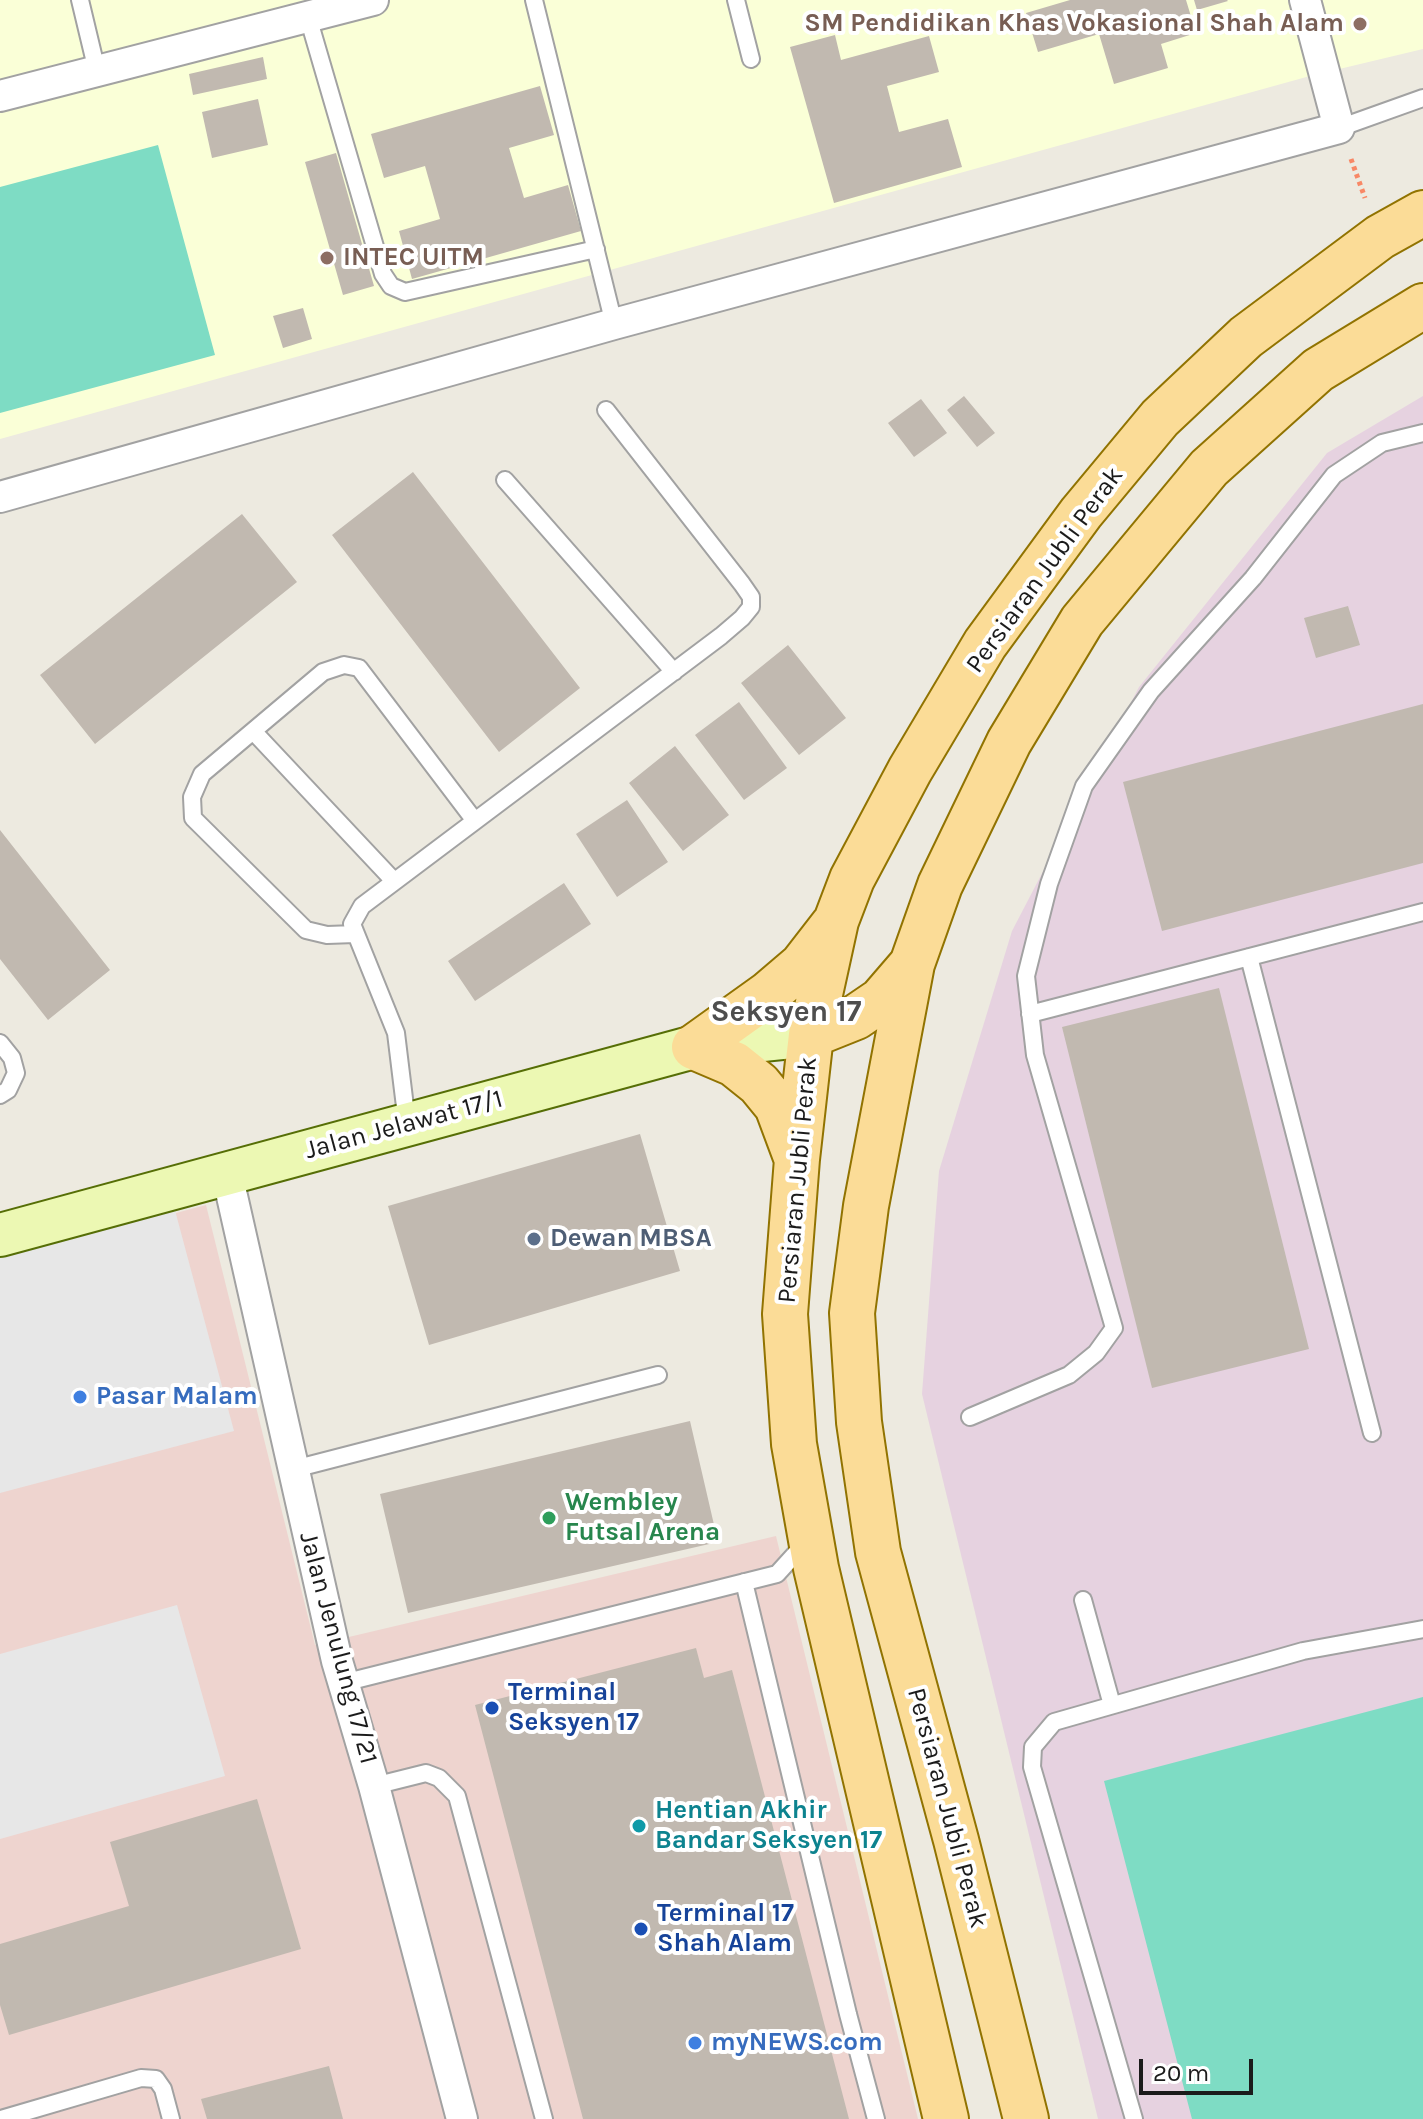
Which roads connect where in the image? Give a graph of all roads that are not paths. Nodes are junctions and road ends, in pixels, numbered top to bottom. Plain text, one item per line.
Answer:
1 (80, 0) edge
2 (373, 0) edge
3 (534, 0) edge
4 (736, 0) edge
5 (1305, 0) edge
6 (308, 17) junction
7 (751, 59) dead end
8 (97, 71) junction
9 (0, 96) edge
10 (1423, 98) edge
11 (1339, 128) junction
12 (1423, 213) edge
13 (596, 249) junction
14 (1423, 306) edge
15 (614, 324) junction
16 (606, 410) dead end
17 (1423, 433) edge
18 (505, 480) dead end
19 (0, 497) edge
20 (674, 672) junction
21 (253, 731) junction
22 (475, 821) junction
23 (394, 881) junction
24 (1423, 912) edge
25 (836, 921) junction
26 (355, 934) junction
27 (1249, 957) junction
28 (912, 964) junction
29 (1030, 1014) junction
30 (811, 1035) junction
31 (0, 1043) edge
32 (694, 1047) junction
33 (0, 1095) edge
34 (407, 1124) junction
35 (797, 1159) junction
36 (227, 1174) junction
37 (0, 1235) edge
38 (658, 1375) dead end
39 (970, 1417) dead end
40 (1372, 1433) dead end
41 (294, 1469) junction
42 (810, 1537) junction
43 (744, 1582) junction
44 (1083, 1600) dead end
45 (1423, 1629) edge
46 (343, 1683) junction
47 (1112, 1705) junction
48 (374, 1786) junction
49 (1, 2119) edge
50 (171, 2119) edge
51 (462, 2119) edge
52 (544, 2119) edge
53 (876, 2119) edge
54 (946, 2119) edge
55 (1026, 2119) edge
56 (1134, 2119) edge

1 - 8 lane
2 - 6 street
3 - 13 lane
4 - 7 lane
5 - 11 street
6 - 8 street
6 - 13 lane
8 - 9 street
10 - 11 lane
11 - 15 street
12 - 25 main road, Persiaran Jubli Perak
13 - 15 lane
14 - 28 main road, Persiaran Jubli Perak
15 - 19 street
16 - 20 lane
17 - 29 lane
18 - 20 lane
20 - 22 lane
21 - 22 lane
21 - 23 lane
21 - 26 lane
22 - 23 lane
23 - 26 lane
24 - 27 lane
25 - 30 main road, Persiaran Jubli Perak
25 - 32 main road
26 - 34 lane
27 - 29 lane
27 - 40 lane
28 - 30 main road
28 - 55 main road, Persiaran Jubli Perak
29 - 39 lane
30 - 32 street, Jalan Jelawat 17/1
30 - 35 main road, Persiaran Jubli Perak
31 - 33 lane
32 - 34 street, Jalan Jelawat 17/1
32 - 35 main road
34 - 36 street, Jalan Jelawat 17/1
35 - 42 main road, Persiaran Jubli Perak
36 - 37 street, Jalan Jelawat 17/1
36 - 41 street, Jalan Jenulung 17/21
38 - 41 lane
41 - 46 street, Jalan Jenulung 17/21
42 - 43 lane
42 - 54 main road, Persiaran Jubli Perak
43 - 46 lane
43 - 53 lane
44 - 47 lane
45 - 47 lane
46 - 48 street, Jalan Jenulung 17/21
47 - 56 lane
48 - 51 street, Jalan Jenulung 17/21
48 - 52 lane
49 - 50 lane

